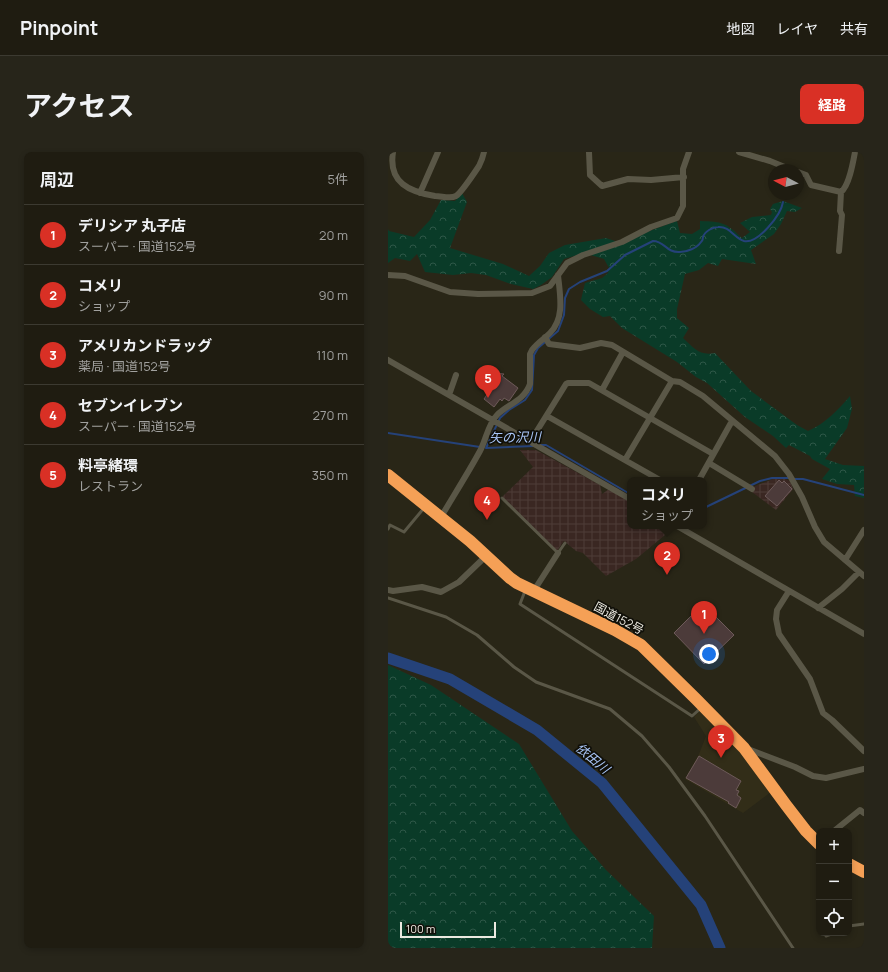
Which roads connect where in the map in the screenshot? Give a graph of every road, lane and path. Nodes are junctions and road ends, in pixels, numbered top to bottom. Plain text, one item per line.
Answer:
1 (393, 152) edge
2 (438, 152) edge
3 (484, 152) edge
4 (589, 152) edge
5 (689, 152) edge
6 (739, 152) edge
7 (855, 152) edge
8 (777, 164) edge
9 (804, 174) edge
10 (684, 177) junction
11 (840, 192) junction
12 (420, 193) junction
13 (839, 251) dead end
14 (388, 275) edge
15 (558, 275) junction
16 (547, 339) junction
17 (623, 352) junction
18 (388, 360) edge
19 (456, 374) dead end
20 (672, 381) junction
21 (602, 390) junction
22 (449, 395) junction
23 (547, 416) junction
24 (649, 418) junction
25 (732, 421) junction
26 (496, 422) junction
27 (532, 443) junction
28 (713, 454) junction
29 (625, 460) junction
30 (709, 463) junction
31 (388, 475) edge
32 (655, 477) edge
33 (701, 477) edge
34 (750, 488) dead end
35 (627, 497) edge
36 (502, 498) dead end
37 (426, 505) junction
38 (441, 517) junction
39 (389, 524) edge
40 (388, 529) edge
41 (682, 529) edge
42 (864, 530) edge
43 (564, 543) dead end
44 (558, 553) junction
45 (486, 556) junction
46 (845, 560) junction
47 (861, 574) edge
48 (388, 590) edge
49 (530, 590) junction
50 (789, 591) junction
51 (388, 598) edge
52 (818, 608) junction
53 (864, 634) edge
54 (704, 706) junction
55 (744, 748) junction
56 (864, 751) edge
57 (864, 769) edge
58 (864, 813) edge
59 (838, 828) edge
60 (816, 840) edge
61 (852, 866) edge
62 (864, 872) edge
63 (864, 924) edge
64 (852, 926) edge
65 (793, 948) edge

1 - 12 street
2 - 12 street
3 - 12 street
4 - 10 street
5 - 10 street
6 - 8 street
7 - 11 street
9 - 11 street
10 - 15 street
11 - 13 street
14 - 15 street
15 - 16 street
16 - 17 street
16 - 26 street
17 - 20 street
17 - 21 street
18 - 22 street
19 - 22 street
20 - 24 street
20 - 25 street
21 - 23 street
21 - 24 street
22 - 26 street
23 - 27 street
23 - 29 street
24 - 28 street
24 - 29 street
25 - 28 street
25 - 46 street
26 - 27 street
26 - 38 street
27 - 35 street
28 - 30 street
29 - 32 street
30 - 33 street
30 - 34 street
31 - 37 highway, 国道152号
36 - 44 lane
37 - 38 highway, 国道152号
37 - 39 lane
38 - 45 highway, 国道152号
39 - 40 lane
41 - 50 street
42 - 46 street
43 - 44 lane
44 - 49 street
45 - 48 street
45 - 49 highway, 国道152号
46 - 47 street
47 - 52 street
49 - 54 highway, 国道152号
49 - 54 lane
50 - 52 street
50 - 56 street
51 - 65 lane
52 - 53 street
54 - 55 highway, 国道152号
55 - 57 street
55 - 60 highway, 国道152号
58 - 59 street
61 - 62 highway
63 - 64 lane

